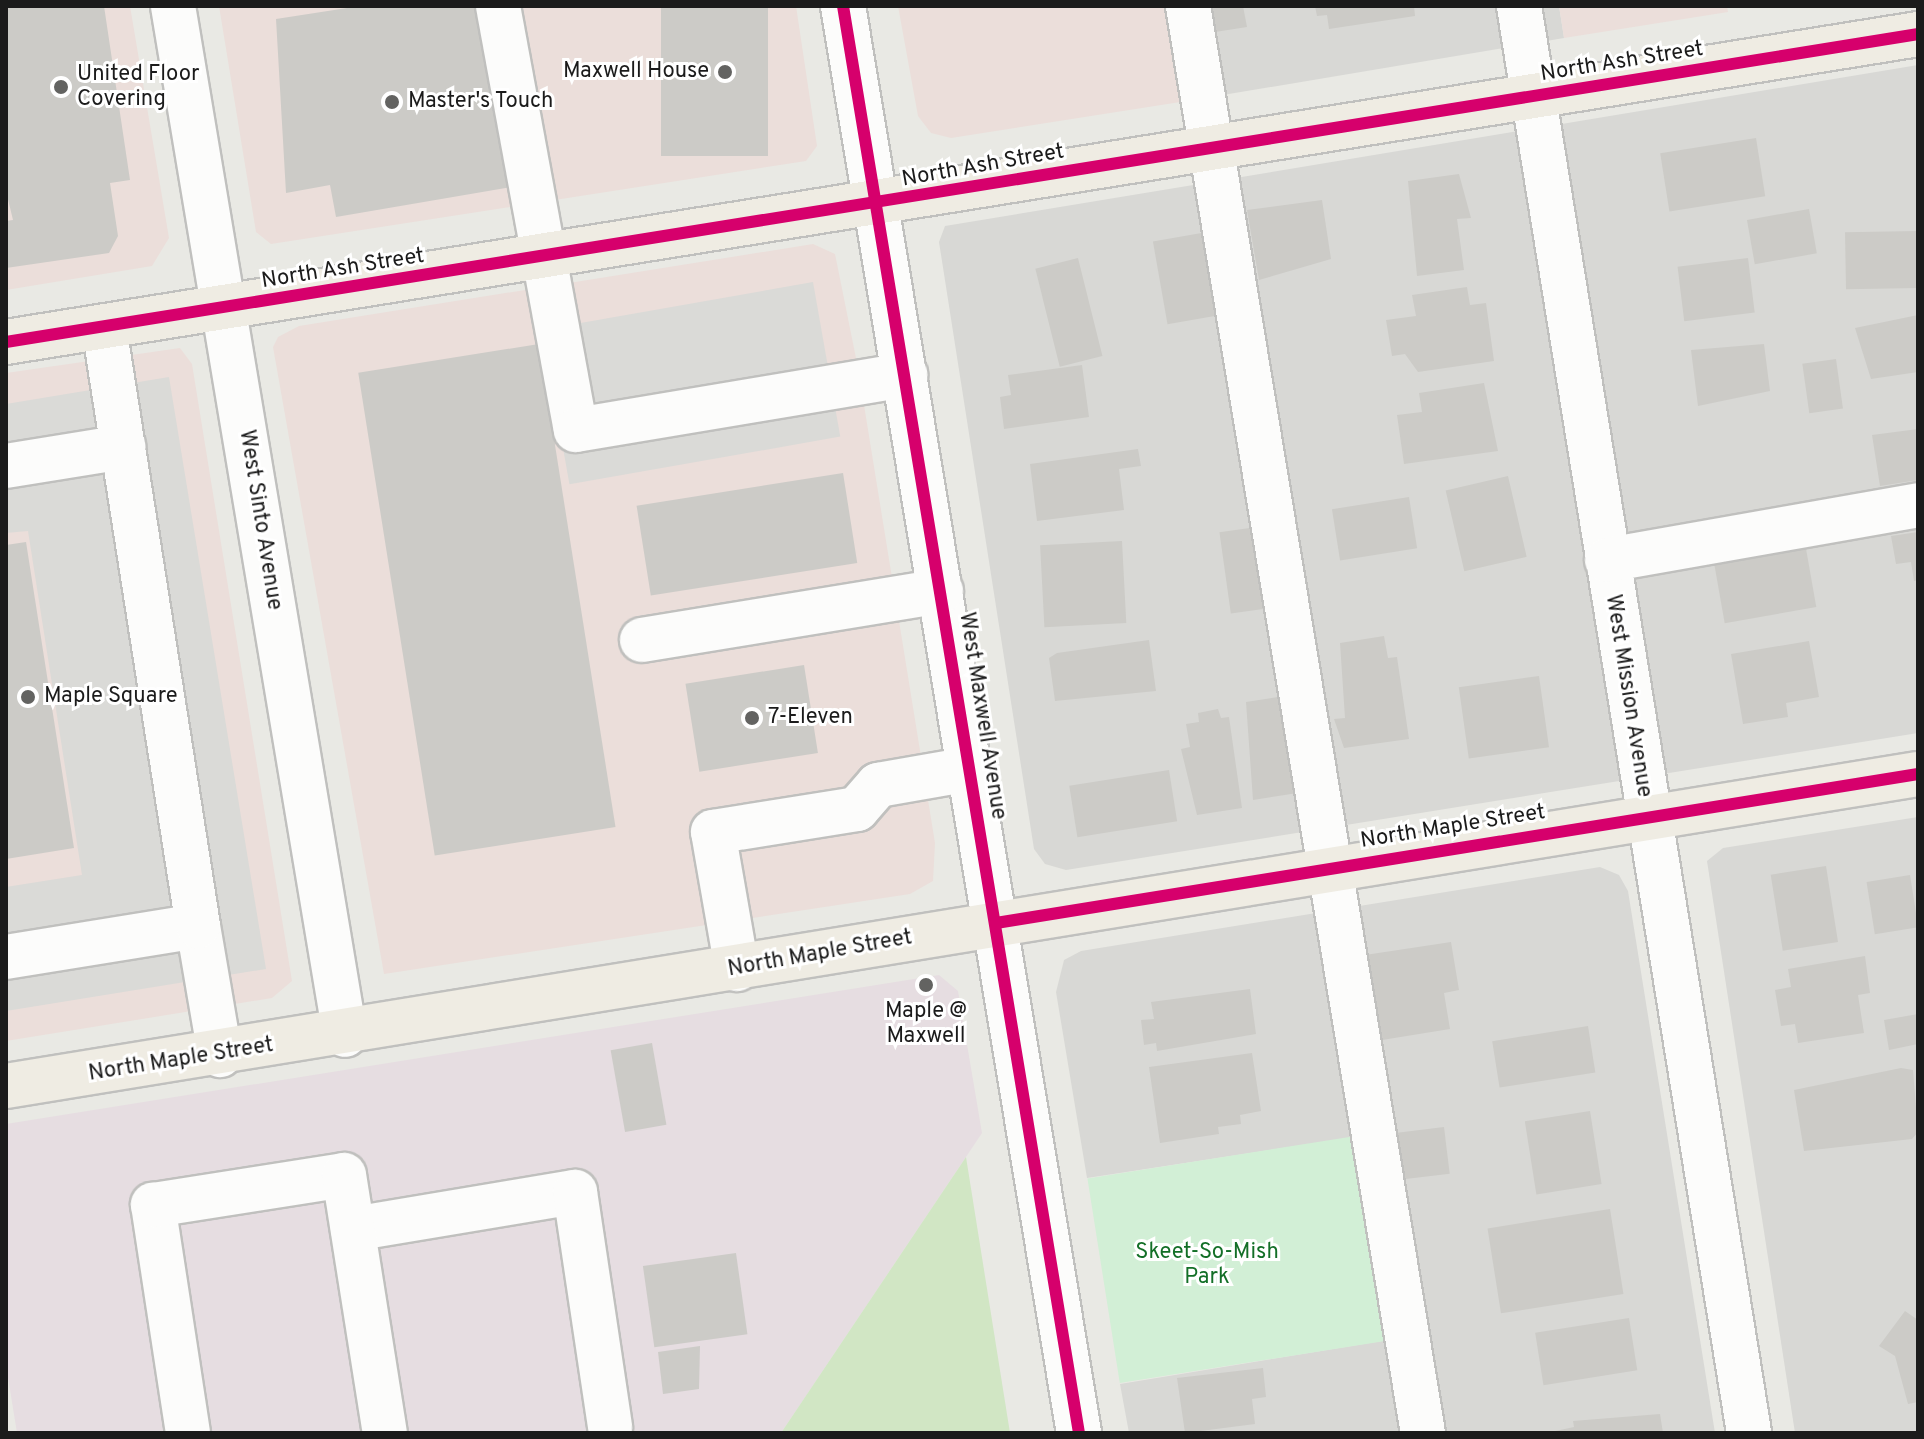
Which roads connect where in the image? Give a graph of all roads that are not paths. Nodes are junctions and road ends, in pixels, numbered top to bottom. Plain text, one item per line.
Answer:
1 (173, 6) edge
2 (498, 6) edge
3 (843, 6) edge
4 (1188, 6) edge
5 (1519, 6) edge
6 (1918, 34) edge
7 (1533, 96) junction
8 (1211, 148) junction
9 (877, 204) junction
10 (542, 257) junction
11 (224, 308) junction
12 (104, 327) junction
13 (6, 342) edge
14 (905, 375) junction
15 (123, 447) junction
16 (6, 466) edge
17 (1918, 505) edge
18 (1607, 560) junction
19 (941, 591) junction
20 (642, 640) dead end
21 (970, 769) junction
22 (1918, 774) edge
23 (1647, 817) junction
24 (1334, 867) junction
25 (996, 923) junction
26 (198, 926) junction
27 (6, 957) edge
28 (737, 969) junction
29 (345, 1035) junction
30 (220, 1055) junction
31 (6, 1086) edge
32 (353, 1229) junction
33 (610, 1427) dead end
34 (188, 1433) edge
35 (385, 1433) edge
36 (1079, 1433) edge
37 (1423, 1433) edge
38 (1749, 1433) edge

1 - 11 street, West Sinto Avenue
2 - 10 street
3 - 9 street, West Maxwell Avenue
4 - 8 street
5 - 7 street, West Mission Avenue
6 - 7 main road, North Ash Street
7 - 8 main road, North Ash Street
7 - 18 street, West Mission Avenue
8 - 9 main road, North Ash Street
8 - 24 street
9 - 10 main road, North Ash Street
9 - 14 street, West Maxwell Avenue
10 - 11 main road, North Ash Street
10 - 14 street
11 - 12 main road, North Ash Street
11 - 29 street, West Sinto Avenue
12 - 13 main road, North Ash Street
12 - 15 street
14 - 19 street, West Maxwell Avenue
15 - 16 street
15 - 26 street
17 - 18 street
18 - 23 street, West Mission Avenue
19 - 20 street
19 - 21 street, West Maxwell Avenue
21 - 25 street, West Maxwell Avenue
21 - 28 street
22 - 23 main road, North Maple Street
23 - 24 main road, North Maple Street
23 - 38 street, West Mission Avenue
24 - 25 main road, North Maple Street
24 - 37 street
25 - 28 main road, North Maple Street
25 - 36 street, West Maxwell Avenue
26 - 27 street
26 - 30 street
28 - 29 main road, North Maple Street
29 - 30 main road, North Maple Street
30 - 31 main road, North Maple Street
32 - 33 street
32 - 34 street
32 - 35 street

